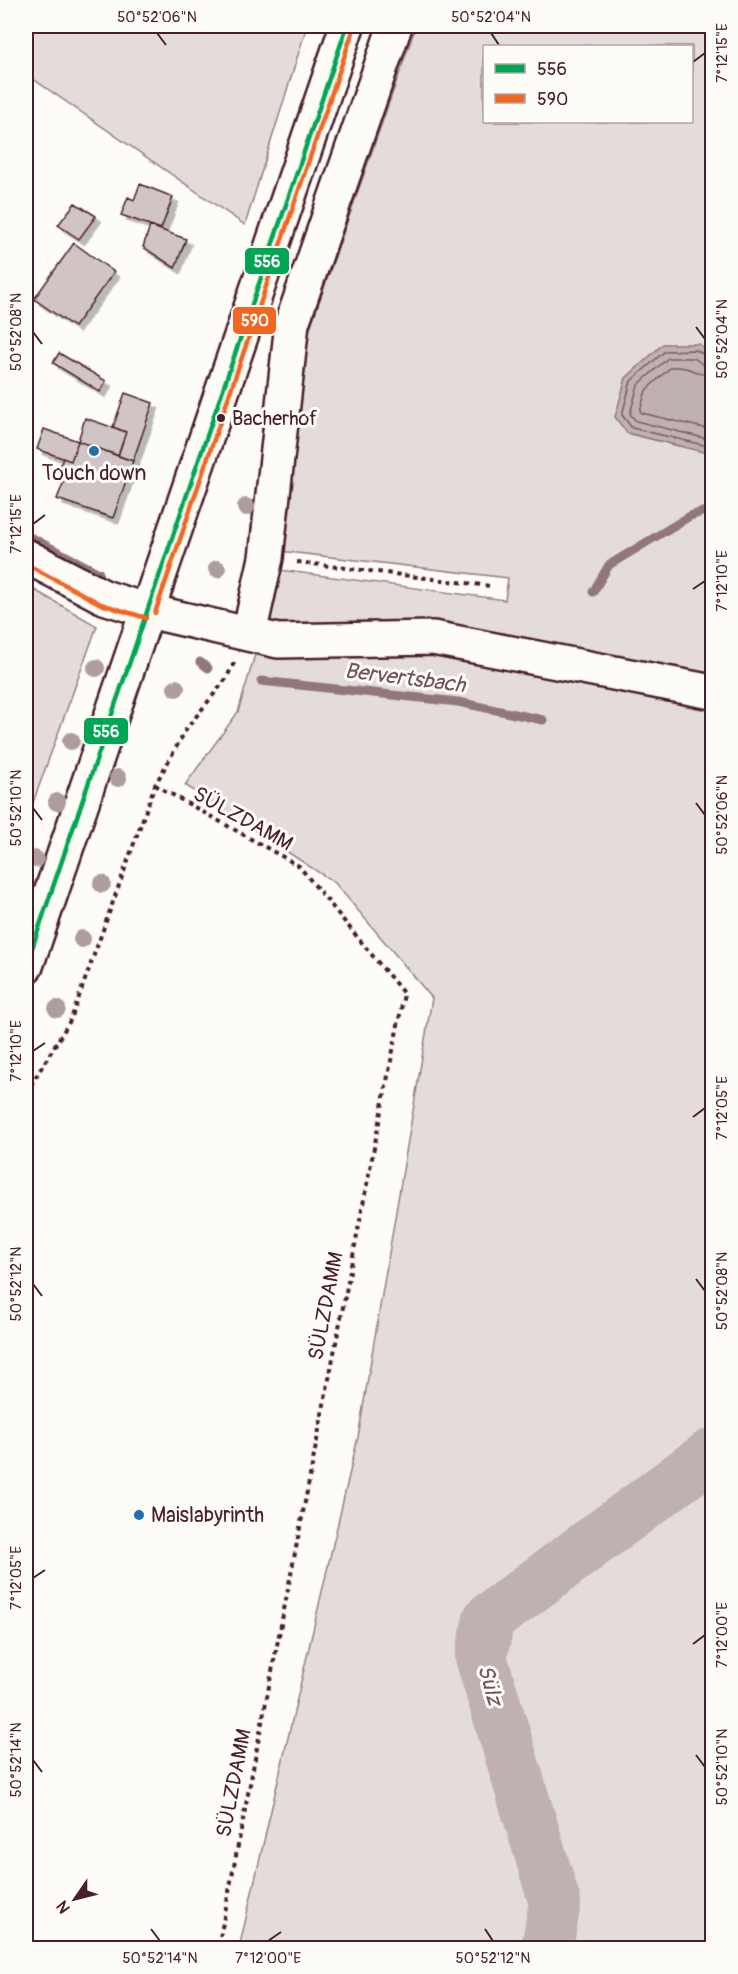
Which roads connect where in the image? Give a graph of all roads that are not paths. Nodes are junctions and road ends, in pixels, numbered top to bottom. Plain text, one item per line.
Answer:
1 (347, 26) edge
2 (395, 26) edge
3 (26, 556) edge
4 (148, 612) junction
5 (249, 634) junction
6 (712, 692) edge
7 (26, 966) edge

1 - 4 main road
2 - 5 main road
3 - 4 main road
4 - 5 main road
4 - 7 main road
5 - 6 main road

